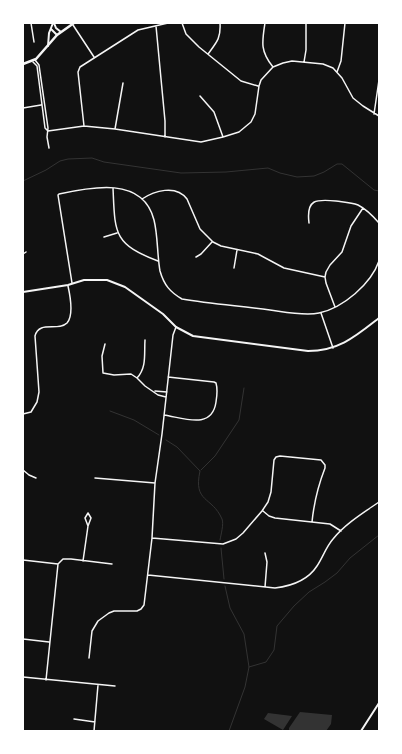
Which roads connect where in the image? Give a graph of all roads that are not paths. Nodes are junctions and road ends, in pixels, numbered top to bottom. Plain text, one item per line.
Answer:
1 (31, 23) edge
2 (53, 23) edge
3 (168, 23) edge
4 (182, 23) edge
5 (220, 23) edge
6 (264, 23) edge
7 (306, 23) edge
8 (345, 23) edge
9 (73, 24) edge
10 (156, 26) junction
11 (51, 28) junction
12 (61, 32) junction
13 (57, 36) junction
14 (34, 42) dead end
15 (48, 46) junction
16 (208, 54) junction
17 (94, 57) junction
18 (34, 61) junction
19 (304, 62) junction
20 (23, 64) edge
21 (273, 67) junction
22 (337, 72) junction
23 (379, 80) edge
24 (122, 83) dead end
25 (259, 86) junction
26 (200, 96) dead end
27 (41, 105) junction
28 (23, 108) edge
29 (374, 114) junction
30 (379, 116) edge
31 (84, 126) junction
32 (115, 129) junction
33 (48, 131) junction
34 (165, 137) junction
35 (223, 137) junction
36 (49, 148) dead end
37 (113, 188) junction
38 (142, 199) junction
39 (363, 208) junction
40 (309, 223) dead end
41 (379, 223) edge
42 (117, 233) junction
43 (104, 237) dead end
44 (212, 242) junction
45 (237, 250) junction
46 (26, 252) dead end
47 (23, 254) edge
48 (196, 257) dead end
49 (158, 261) junction
50 (379, 261) edge
51 (234, 268) dead end
52 (325, 277) junction
53 (72, 284) junction
54 (68, 285) junction
55 (63, 286) junction
56 (69, 290) junction
57 (23, 292) edge
58 (335, 307) junction
59 (321, 313) junction
60 (379, 318) edge
61 (176, 327) junction
62 (145, 340) dead end
63 (105, 344) dead end
64 (333, 348) junction
65 (168, 377) junction
66 (137, 378) junction
67 (153, 391) junction
68 (167, 392) junction
69 (166, 397) junction
70 (23, 414) edge
71 (164, 415) junction
72 (23, 470) edge
73 (36, 478) dead end
74 (95, 478) dead end
75 (156, 483) junction
76 (379, 502) edge
77 (262, 511) junction
78 (312, 522) junction
79 (88, 526) junction
80 (341, 530) junction
81 (152, 538) junction
82 (265, 554) dead end
83 (23, 560) edge
84 (83, 560) junction
85 (58, 564) junction
86 (112, 564) dead end
87 (148, 575) junction
88 (265, 587) junction
89 (23, 639) edge
90 (49, 642) junction
91 (89, 658) dead end
92 (23, 677) edge
93 (46, 680) junction
94 (98, 685) junction
95 (115, 686) dead end
96 (379, 703) edge
97 (23, 720) edge
98 (74, 720) dead end
99 (95, 722) junction
100 (23, 731) edge
101 (94, 731) edge
102 (361, 731) edge

1 - 14 street
2 - 11 street
2 - 12 street
3 - 10 street
4 - 16 street
5 - 16 street
6 - 21 street
7 - 19 street
8 - 22 street
9 - 12 main road
9 - 17 street
10 - 17 street
10 - 34 street
11 - 13 street
11 - 15 street
12 - 13 main road
13 - 15 main road
15 - 18 main road
16 - 25 street
17 - 31 street
18 - 20 main road
18 - 27 street
18 - 33 street
19 - 21 street
19 - 22 street
21 - 25 street
22 - 29 street
23 - 29 street
24 - 32 street
25 - 35 street
26 - 35 street
27 - 28 street
27 - 33 street
29 - 30 street
31 - 32 street
31 - 33 street
32 - 34 street
33 - 36 street
34 - 35 street
37 - 38 street
37 - 42 street
37 - 53 street
38 - 44 street
38 - 49 street
39 - 40 street
39 - 41 street
39 - 52 street
42 - 43 street
42 - 49 street
44 - 45 street
44 - 48 street
45 - 51 street
45 - 52 street
46 - 47 street
49 - 59 street
50 - 58 street
52 - 58 street
53 - 54 street
53 - 61 street
54 - 55 street
54 - 56 street
55 - 56 street
55 - 57 street
56 - 70 street
58 - 59 street
59 - 64 street
60 - 64 street
61 - 64 street
61 - 65 street
62 - 66 street
63 - 66 street
65 - 68 street
65 - 71 street
66 - 67 street
67 - 68 street
67 - 69 street
68 - 69 street
69 - 71 street
71 - 75 street
72 - 73 street
74 - 75 street
75 - 81 street
76 - 80 street
77 - 78 street
77 - 78 street
77 - 81 street
78 - 80 street
79 - 79 street
79 - 84 street
80 - 88 street
81 - 87 street
82 - 88 street
83 - 85 street
84 - 85 street
84 - 86 street
85 - 90 street
87 - 88 street
87 - 91 street
89 - 90 street
90 - 93 street
92 - 93 street
93 - 94 street
94 - 95 street
94 - 99 street
96 - 102 street
97 - 100 street
98 - 99 street
99 - 101 street

